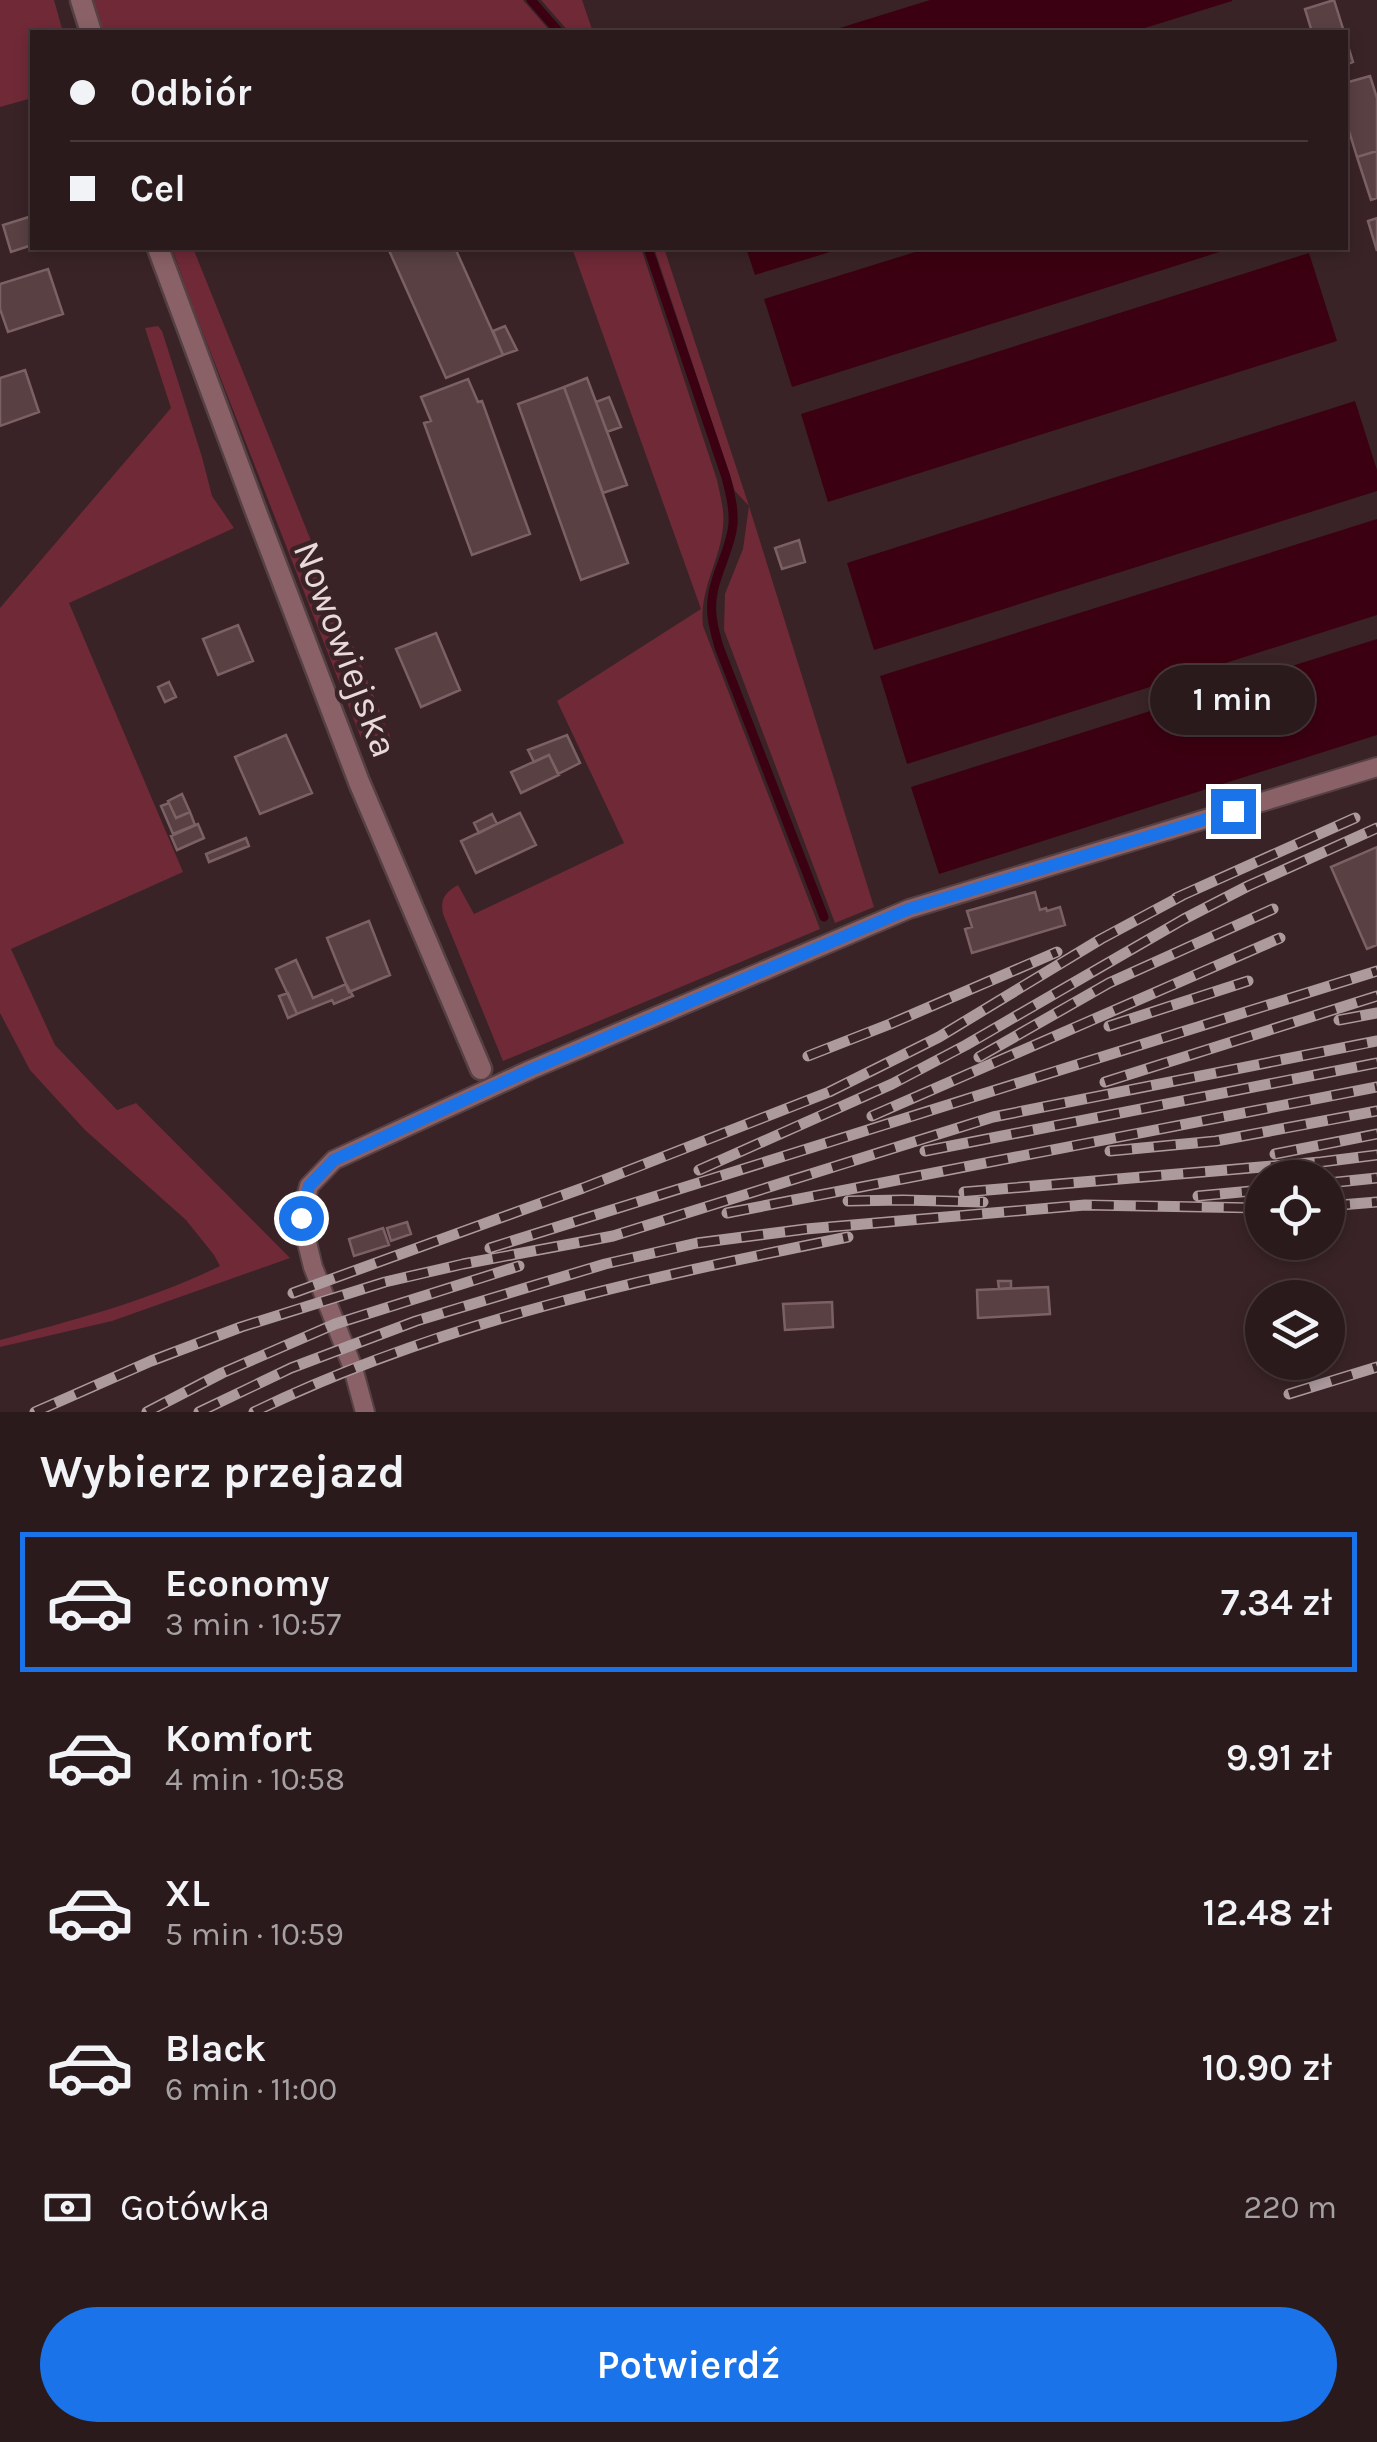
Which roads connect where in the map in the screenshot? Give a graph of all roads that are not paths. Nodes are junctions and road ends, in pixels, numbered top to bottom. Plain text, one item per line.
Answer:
1 (82, 0) edge
2 (90, 30) edge
3 (159, 250) edge
4 (1377, 767) edge
5 (481, 1069) dead end
6 (366, 1412) edge

1 - 2 street
3 - 5 street, Nowowiejska
4 - 6 lane

